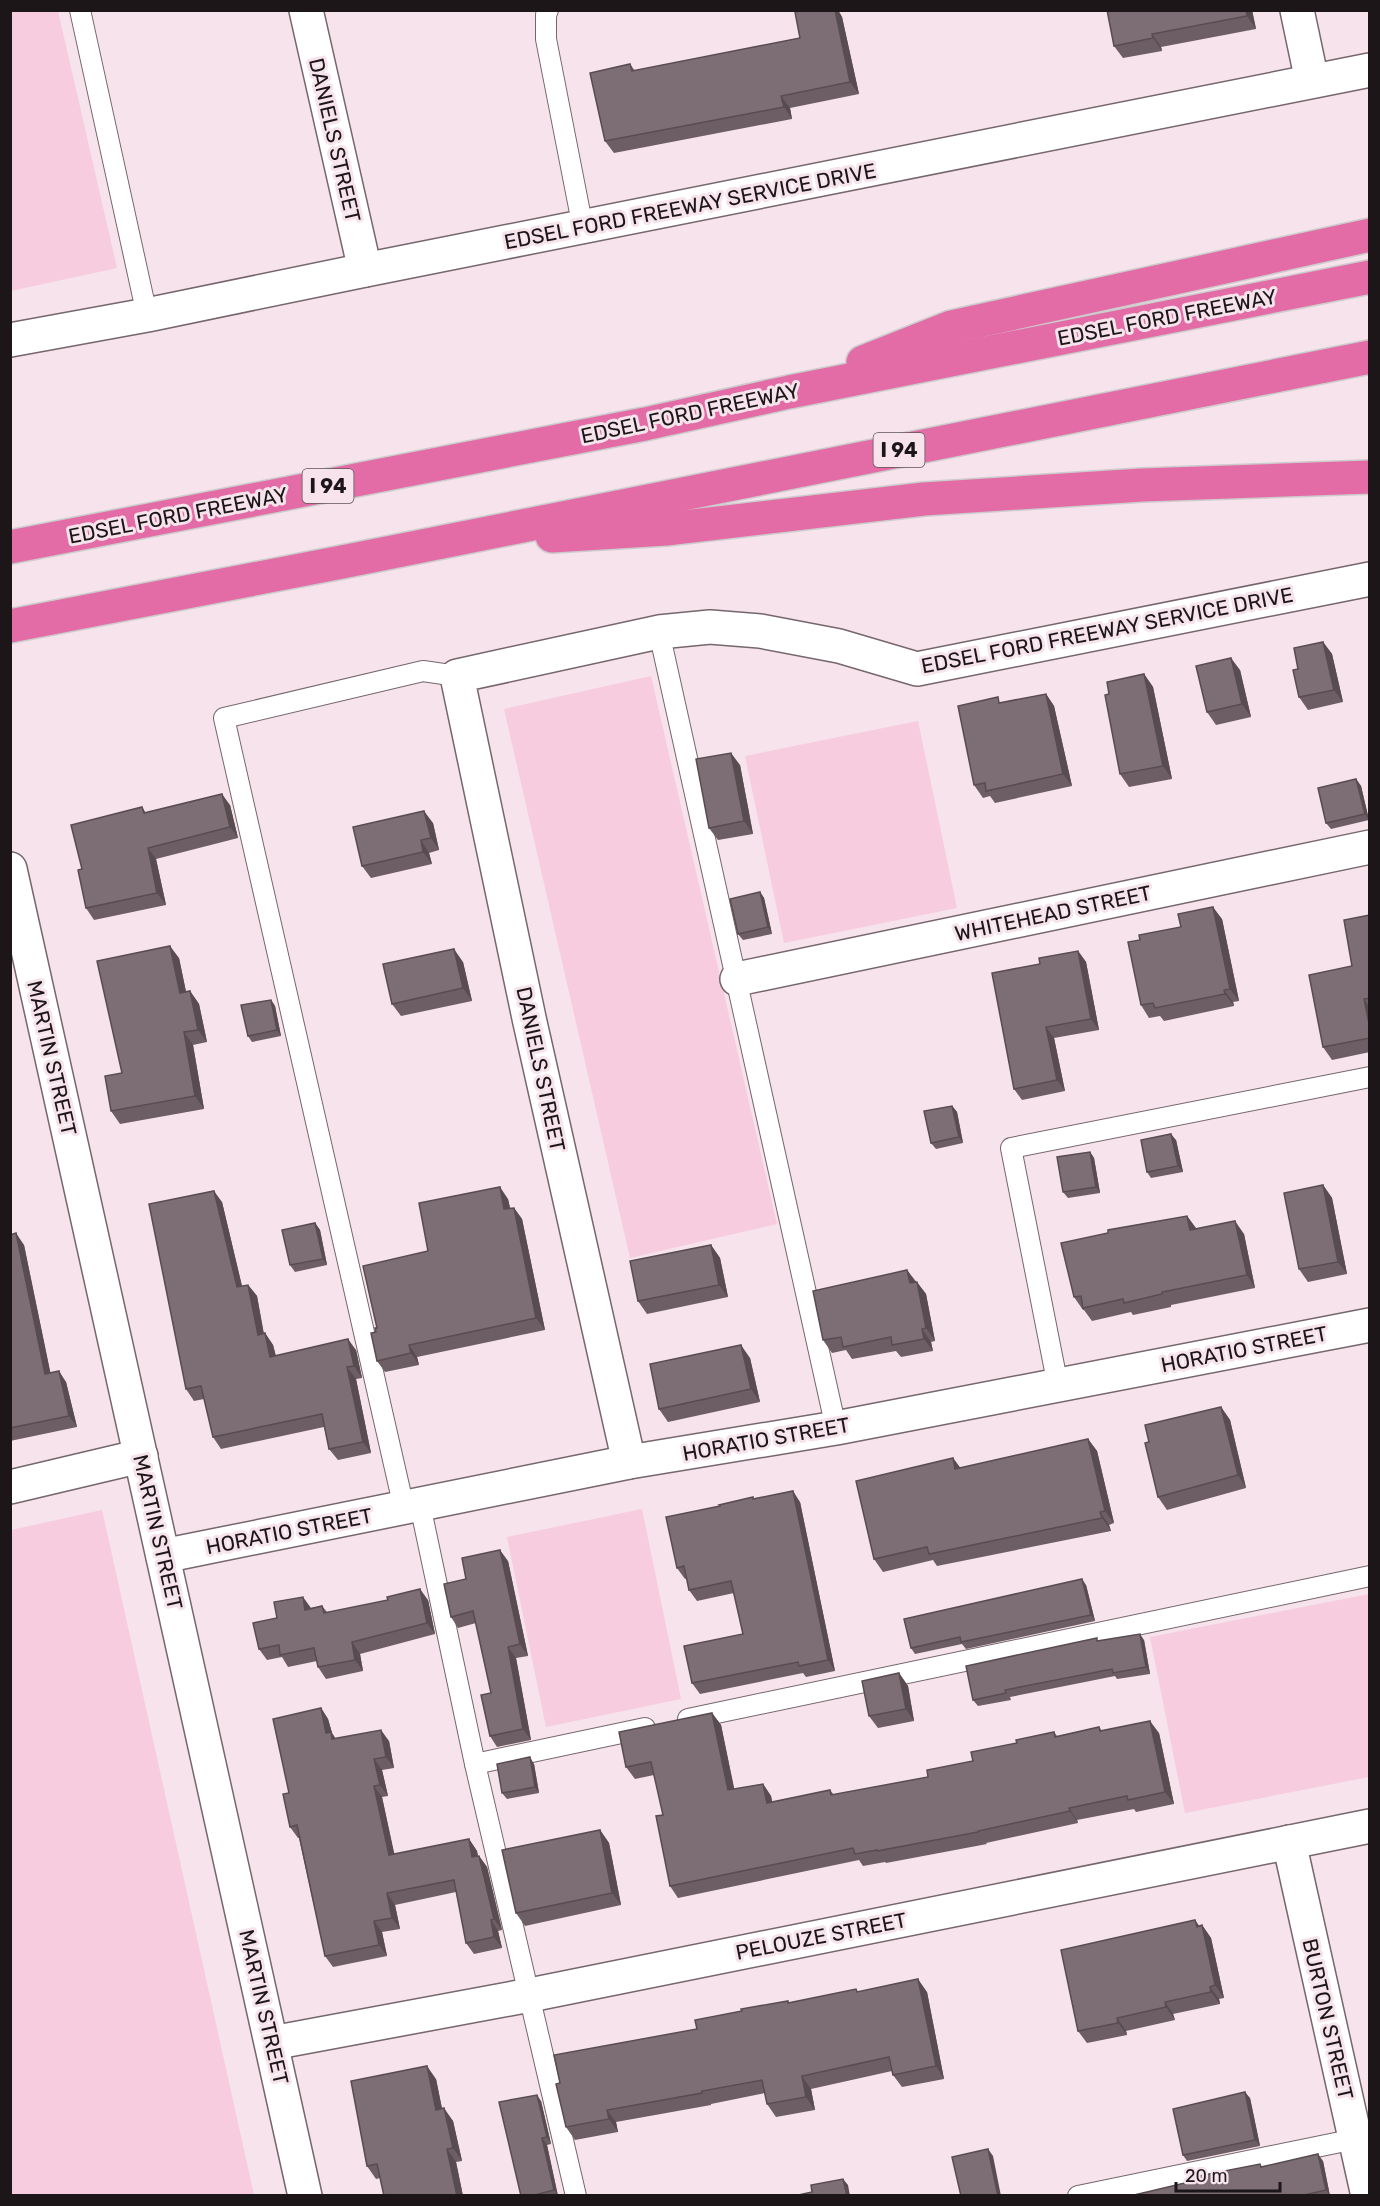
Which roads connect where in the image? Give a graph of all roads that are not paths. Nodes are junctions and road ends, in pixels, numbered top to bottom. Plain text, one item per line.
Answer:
1 (80, 10) edge
2 (306, 10) edge
3 (548, 10) edge
4 (1297, 10) edge
5 (1370, 70) edge
6 (1312, 81) junction
7 (583, 228) junction
8 (1370, 236) edge
9 (365, 270) junction
10 (1370, 277) edge
11 (147, 315) junction
12 (10, 340) edge
13 (1370, 357) edge
14 (789, 392) junction
15 (1370, 477) edge
16 (428, 543) junction
17 (10, 547) edge
18 (1370, 579) edge
19 (10, 626) edge
20 (659, 632) junction
21 (457, 675) junction
22 (1370, 848) edge
23 (10, 869) edge
24 (20, 955) edge
25 (737, 979) junction
26 (1370, 1077) edge
27 (1370, 1325) edge
28 (1058, 1386) junction
29 (836, 1428) junction
30 (141, 1456) junction
31 (629, 1462) junction
32 (10, 1487) edge
33 (412, 1507) junction
34 (163, 1556) junction
35 (1370, 1576) edge
36 (475, 1764) junction
37 (1370, 1826) edge
38 (1289, 1842) junction
39 (530, 1995) junction
40 (272, 2043) junction
41 (1355, 2139) junction
42 (305, 2196) edge
43 (576, 2196) edge
44 (1078, 2196) edge
45 (1368, 2196) edge

1 - 11 lane
2 - 9 street, DANIELS STREET
3 - 7 lane
4 - 6 street
5 - 6 street, EDSEL FORD FREEWAY SERVICE DRIVE
6 - 7 street, EDSEL FORD FREEWAY SERVICE DRIVE
7 - 9 street, EDSEL FORD FREEWAY SERVICE DRIVE
8 - 14 highway
9 - 11 street, EDSEL FORD FREEWAY SERVICE DRIVE
10 - 14 highway, EDSEL FORD FREEWAY / I 94
11 - 12 street, EDSEL FORD FREEWAY SERVICE DRIVE
13 - 16 highway, I 94
14 - 17 highway, EDSEL FORD FREEWAY / I 94
15 - 16 highway
16 - 19 highway, I 94
18 - 20 street, EDSEL FORD FREEWAY SERVICE DRIVE
20 - 21 street, EDSEL FORD FREEWAY SERVICE DRIVE
20 - 25 lane
21 - 31 street, DANIELS STREET
21 - 33 lane
22 - 25 street, WHITEHEAD STREET
23 - 24 street, MARTIN STREET
24 - 30 street, MARTIN STREET
25 - 29 lane
26 - 28 lane
27 - 28 street, HORATIO STREET
28 - 29 street, HORATIO STREET
29 - 31 street, HORATIO STREET
30 - 32 street
30 - 34 street, MARTIN STREET
31 - 33 street, HORATIO STREET
33 - 34 street, HORATIO STREET
33 - 36 lane
34 - 40 street, MARTIN STREET
35 - 36 lane
36 - 39 lane
37 - 38 street, PELOUZE STREET
38 - 39 street, PELOUZE STREET
38 - 41 street, BURTON STREET
39 - 40 street, PELOUZE STREET
39 - 43 lane
40 - 42 street, MARTIN STREET
41 - 44 lane
41 - 45 street, BURTON STREET

